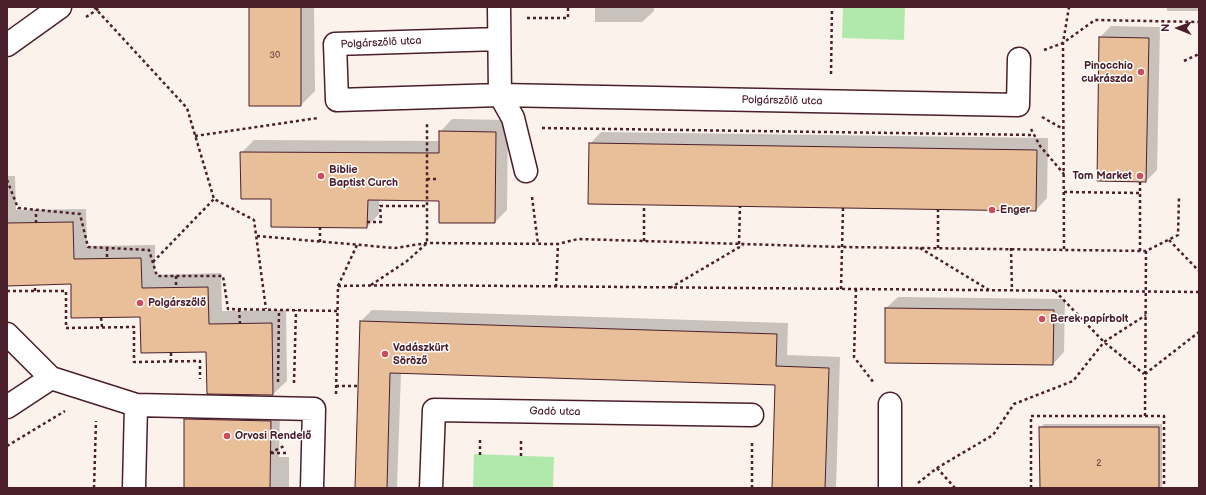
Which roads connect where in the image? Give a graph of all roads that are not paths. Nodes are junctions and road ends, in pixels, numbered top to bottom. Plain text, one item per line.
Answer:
1 (60, 7) edge
2 (499, 21) edge
3 (7, 45) edge
4 (1019, 59) road end
5 (500, 95) junction
6 (526, 171) dead end
7 (7, 334) edge
8 (51, 378) junction
9 (890, 404) road end
10 (136, 405) junction
11 (7, 406) edge
12 (752, 415) road end
13 (134, 488) edge
14 (312, 488) edge
15 (432, 488) edge
16 (890, 488) edge

1 - 3 street
2 - 5 street
2 - 5 street, Polgárszőlő utca
4 - 5 street, Polgárszőlő utca
5 - 6 street
7 - 8 street
8 - 10 street
8 - 11 street
9 - 16 street
10 - 13 street
10 - 14 street
12 - 15 street, Gadó utca

